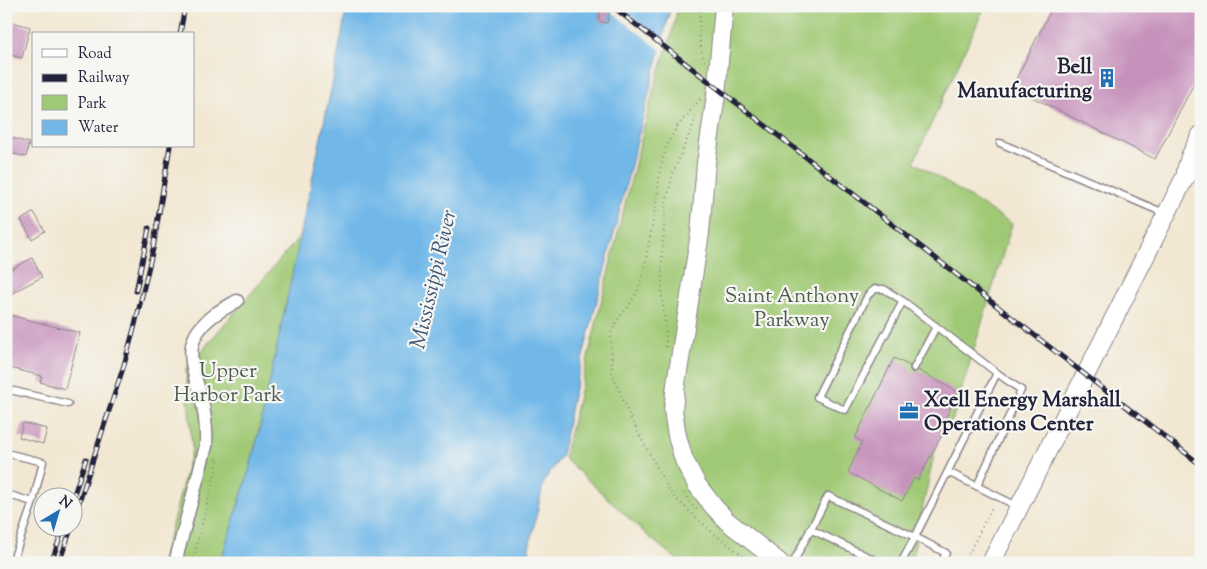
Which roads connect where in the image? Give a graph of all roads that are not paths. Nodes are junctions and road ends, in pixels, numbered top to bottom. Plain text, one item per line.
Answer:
1 (724, 6) edge
2 (1200, 137) edge
3 (1000, 143) dead end
4 (1201, 159) edge
5 (1184, 179) junction
6 (1166, 214) junction
7 (903, 301) junction
8 (238, 302) dead end
9 (936, 327) junction
10 (914, 368) dead end
11 (997, 373) junction
12 (6, 389) edge
13 (68, 404) dead end
14 (6, 453) edge
15 (948, 472) junction
16 (37, 486) edge
17 (977, 486) junction
18 (6, 494) edge
19 (32, 502) edge
20 (32, 505) edge
21 (1019, 507) junction
22 (810, 529) junction
23 (915, 537) junction
24 (12, 563) edge
25 (175, 563) edge
26 (780, 563) edge
27 (793, 563) edge
28 (881, 563) edge
29 (901, 563) edge
30 (941, 563) edge
31 (991, 563) edge

1 - 26 street
2 - 5 street
3 - 6 lane
4 - 5 street
5 - 6 street
6 - 21 street
7 - 7 lane
7 - 9 lane
8 - 25 street
9 - 10 lane
9 - 11 lane
11 - 15 lane
11 - 17 lane
12 - 13 lane
14 - 16 lane
15 - 17 lane
15 - 23 lane
17 - 21 lane
18 - 19 lane
20 - 24 lane
21 - 31 street
22 - 23 lane
22 - 27 lane
22 - 28 lane
23 - 29 lane
23 - 30 lane

